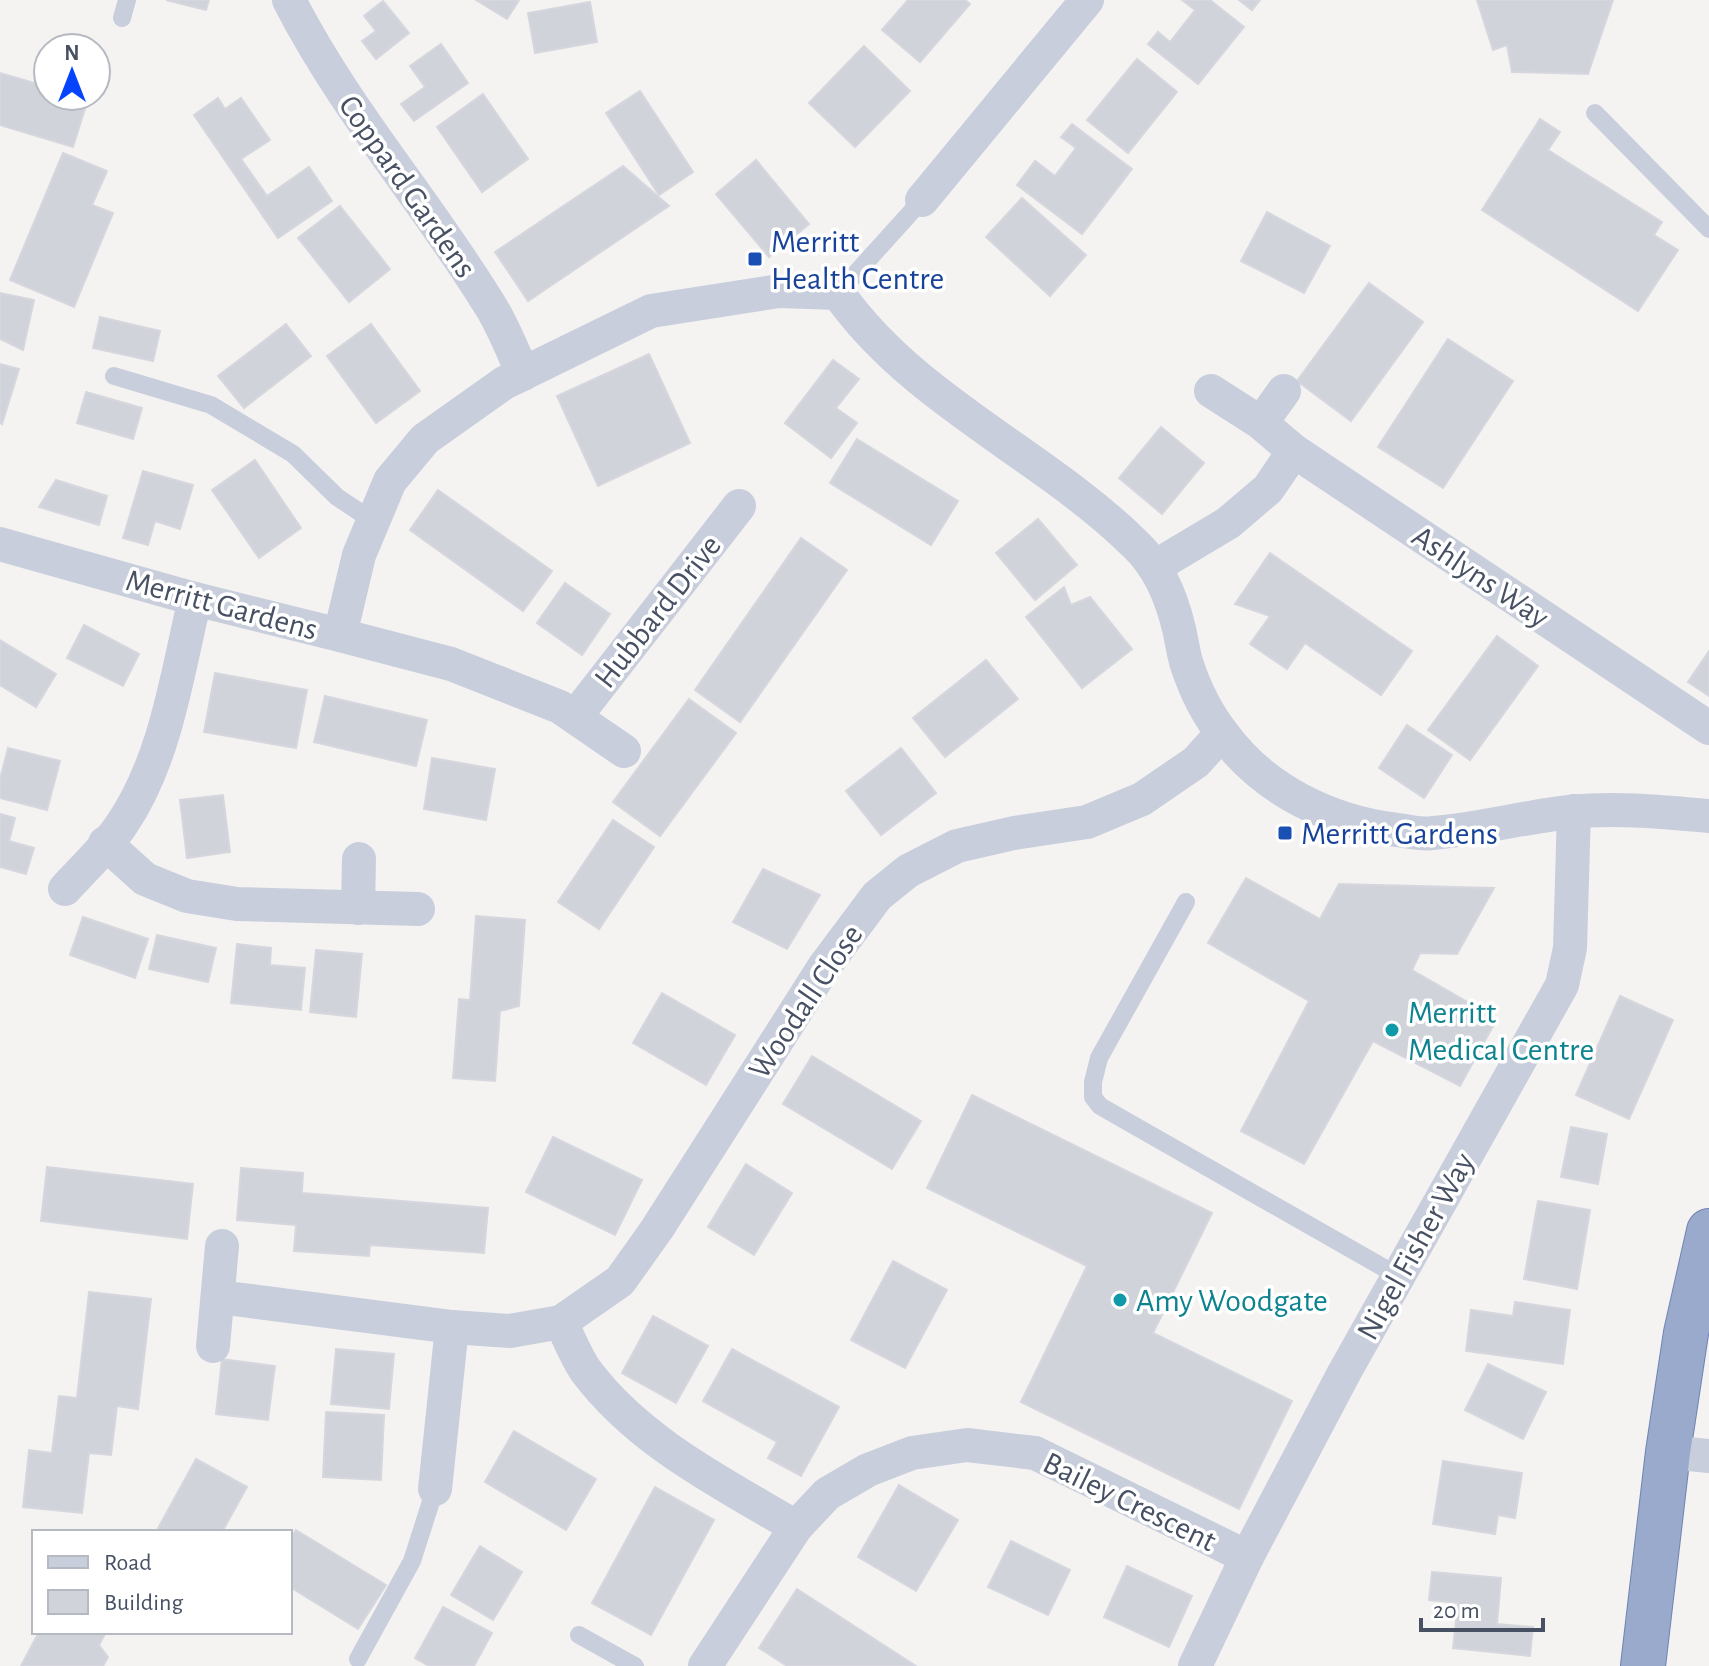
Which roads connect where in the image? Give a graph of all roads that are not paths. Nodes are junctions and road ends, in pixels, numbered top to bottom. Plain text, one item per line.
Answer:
1 (289, 0) edge
2 (1087, 0) edge
3 (1595, 113) dead end
4 (922, 200) joint
5 (1709, 229) edge
6 (838, 293) junction
7 (523, 374) junction
8 (114, 376) dead end
9 (1211, 391) dead end
10 (1284, 391) dead end
11 (1261, 423) junction
12 (1294, 451) junction
13 (739, 506) dead end
14 (373, 521) junction
15 (0, 544) edge
16 (1156, 566) junction
17 (195, 599) junction
18 (340, 635) junction
19 (575, 717) junction
20 (1709, 728) edge
21 (1222, 733) junction
22 (624, 751) dead end
23 (1574, 811) junction
24 (1709, 816) edge
25 (105, 843) junction
26 (359, 859) dead end
27 (65, 889) dead end
28 (1186, 902) dead end
29 (358, 908) junction
30 (418, 909) dead end
31 (1709, 1231) edge
32 (222, 1246) dead end
33 (1400, 1277) junction
34 (219, 1297) junction
35 (561, 1322) junction
36 (452, 1327) junction
37 (213, 1346) dead end
38 (1688, 1454) edge
39 (435, 1489) joint
40 (796, 1527) junction
41 (1247, 1557) junction
42 (579, 1635) dead end
43 (358, 1659) dead end
44 (635, 1666) edge
45 (705, 1666) edge
46 (1195, 1666) edge
47 (1643, 1666) edge

1 - 7 street, Coppard Gardens
2 - 4 street
3 - 5 lane
4 - 6 lane
6 - 7 street, Merritt Gardens
6 - 16 street
7 - 14 street, Merritt Gardens
8 - 14 lane
9 - 11 street, Ashlyns Way
10 - 11 street
11 - 12 street, Ashlyns Way
12 - 16 street
12 - 20 street, Ashlyns Way
13 - 19 street, Hubbard Drive
14 - 18 street, Merritt Gardens
15 - 17 street, Merritt Gardens
16 - 21 street
17 - 18 street, Merritt Gardens
17 - 25 street
18 - 19 street, Hubbard Drive
19 - 22 street, Hubbard Drive
21 - 23 street
21 - 35 street, Woodall Close
23 - 24 street
23 - 33 street, Nigel Fisher Way
25 - 27 street
25 - 29 street
26 - 29 street
28 - 33 lane
29 - 30 street
31 - 38 highway
32 - 34 street
33 - 41 street, Nigel Fisher Way
34 - 36 street, Woodall Close
34 - 37 street
35 - 36 street, Woodall Close
35 - 40 street
36 - 39 street
38 - 47 highway
39 - 43 lane
40 - 41 street, Bailey Crescent
40 - 45 street, Bailey Crescent
41 - 46 street, Nigel Fisher Way
42 - 44 lane

